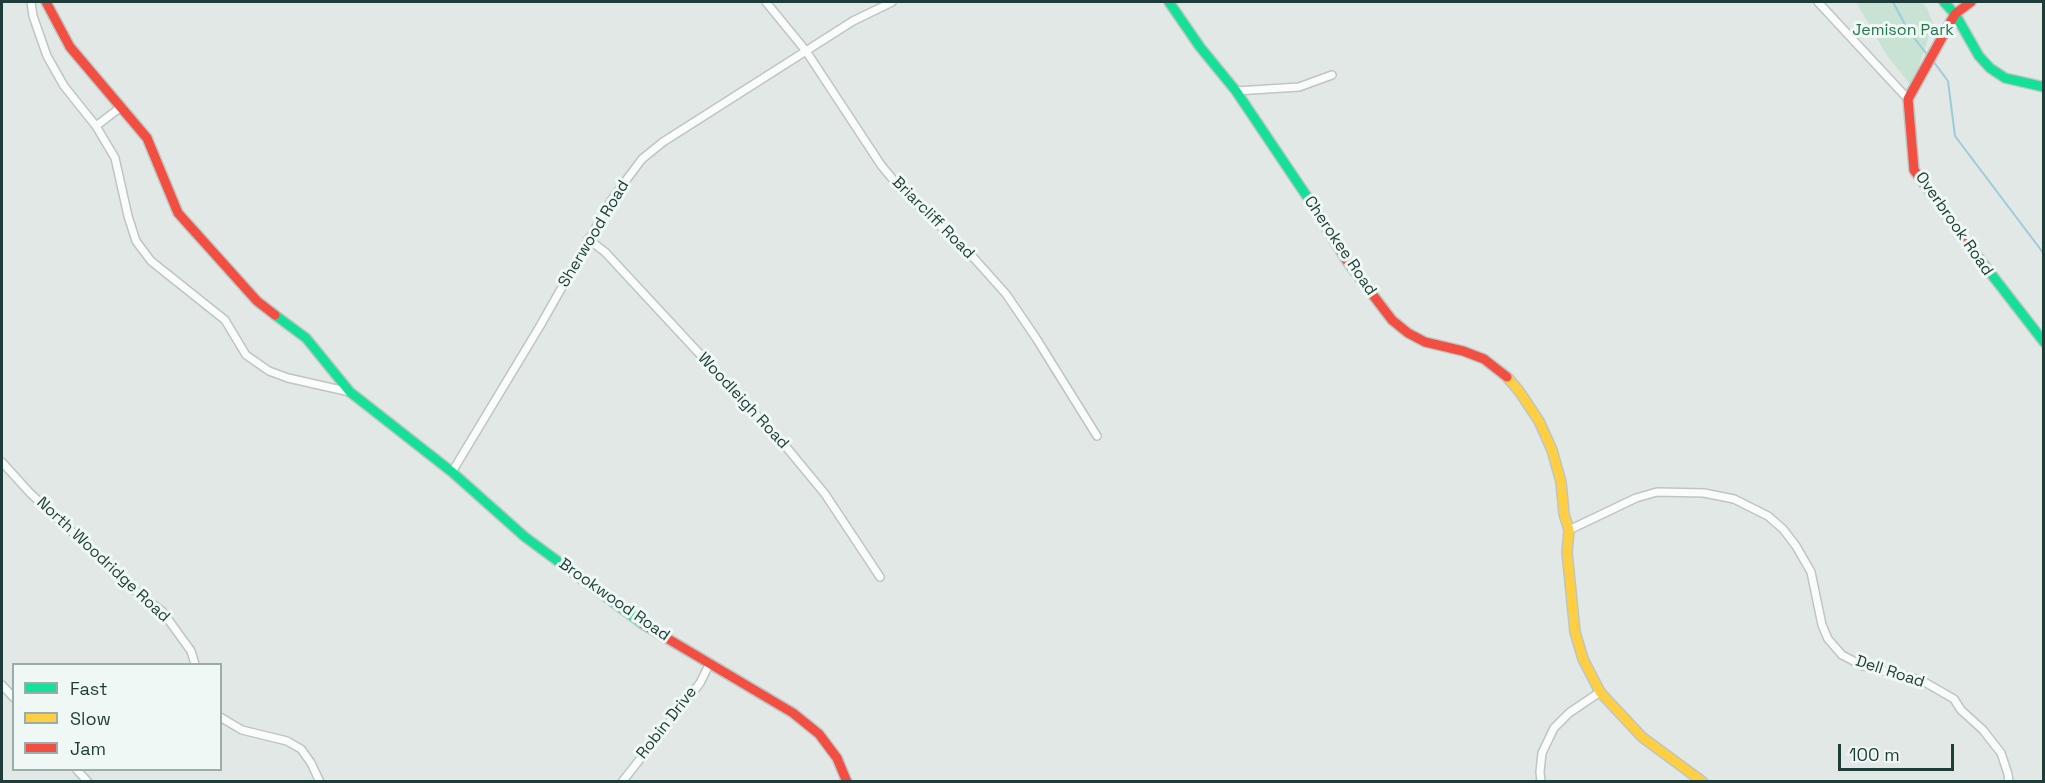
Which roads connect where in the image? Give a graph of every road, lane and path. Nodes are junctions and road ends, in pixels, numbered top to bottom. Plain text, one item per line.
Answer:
1 (31, 2) edge
2 (46, 2) edge
3 (766, 2) edge
4 (892, 2) edge
5 (1169, 2) edge
6 (1818, 2) edge
7 (1944, 2) edge
8 (1971, 2) edge
9 (1954, 14) junction
10 (806, 51) junction
11 (1332, 75) dead end
12 (2043, 87) edge
13 (1236, 91) junction
14 (1908, 99) junction
15 (121, 107) junction
16 (96, 126) junction
17 (588, 239) junction
18 (2043, 342) edge
19 (350, 392) junction
20 (1097, 436) dead end
21 (2, 462) edge
22 (452, 472) junction
23 (1569, 530) junction
24 (880, 577) dead end
25 (195, 663) edge
26 (710, 663) junction
27 (1600, 692) junction
28 (222, 718) edge
29 (320, 782) edge
30 (622, 782) edge
31 (847, 782) edge
32 (1541, 782) edge
33 (1703, 782) edge
34 (2008, 782) edge

1 - 16 street
2 - 15 street, Brookwood Road
3 - 10 street, Briarcliff Road
4 - 10 street, Sherwood Road
5 - 13 street, Cherokee Road
6 - 14 street
7 - 9 street
8 - 9 street
9 - 12 street
9 - 14 street
10 - 17 street, Sherwood Road
10 - 20 street, Briarcliff Road
11 - 13 street
13 - 23 street, Cherokee Road
14 - 18 street, Overbrook Road
15 - 16 street
15 - 19 street, Brookwood Road
16 - 19 street
17 - 22 street, Sherwood Road
17 - 24 street, Woodleigh Road
19 - 22 street, Brookwood Road
21 - 25 street, North Woodridge Road
22 - 26 street, Brookwood Road
23 - 27 street, Cherokee Road
23 - 34 street, Dell Road
26 - 30 street, Robin Drive
26 - 31 street, Brookwood Road
27 - 32 street
27 - 33 street, Cherokee Road
28 - 29 street

